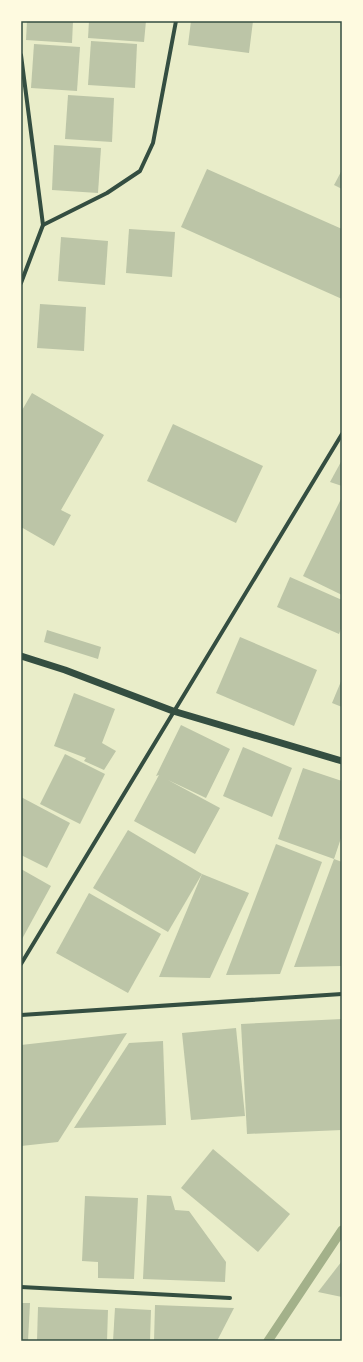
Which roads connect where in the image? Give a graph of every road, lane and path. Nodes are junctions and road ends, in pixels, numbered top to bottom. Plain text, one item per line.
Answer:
1 (176, 21) edge
2 (21, 55) edge
3 (43, 225) junction
4 (21, 284) edge
5 (342, 434) edge
6 (21, 656) edge
7 (173, 711) junction
8 (342, 761) edge
9 (21, 964) edge
10 (342, 994) edge
11 (21, 1015) edge
12 (21, 1287) edge
13 (230, 1298) dead end

1 - 3 street
2 - 3 street
3 - 4 street
5 - 7 street
6 - 7 street
7 - 8 street
7 - 9 street
10 - 11 street
12 - 13 street

